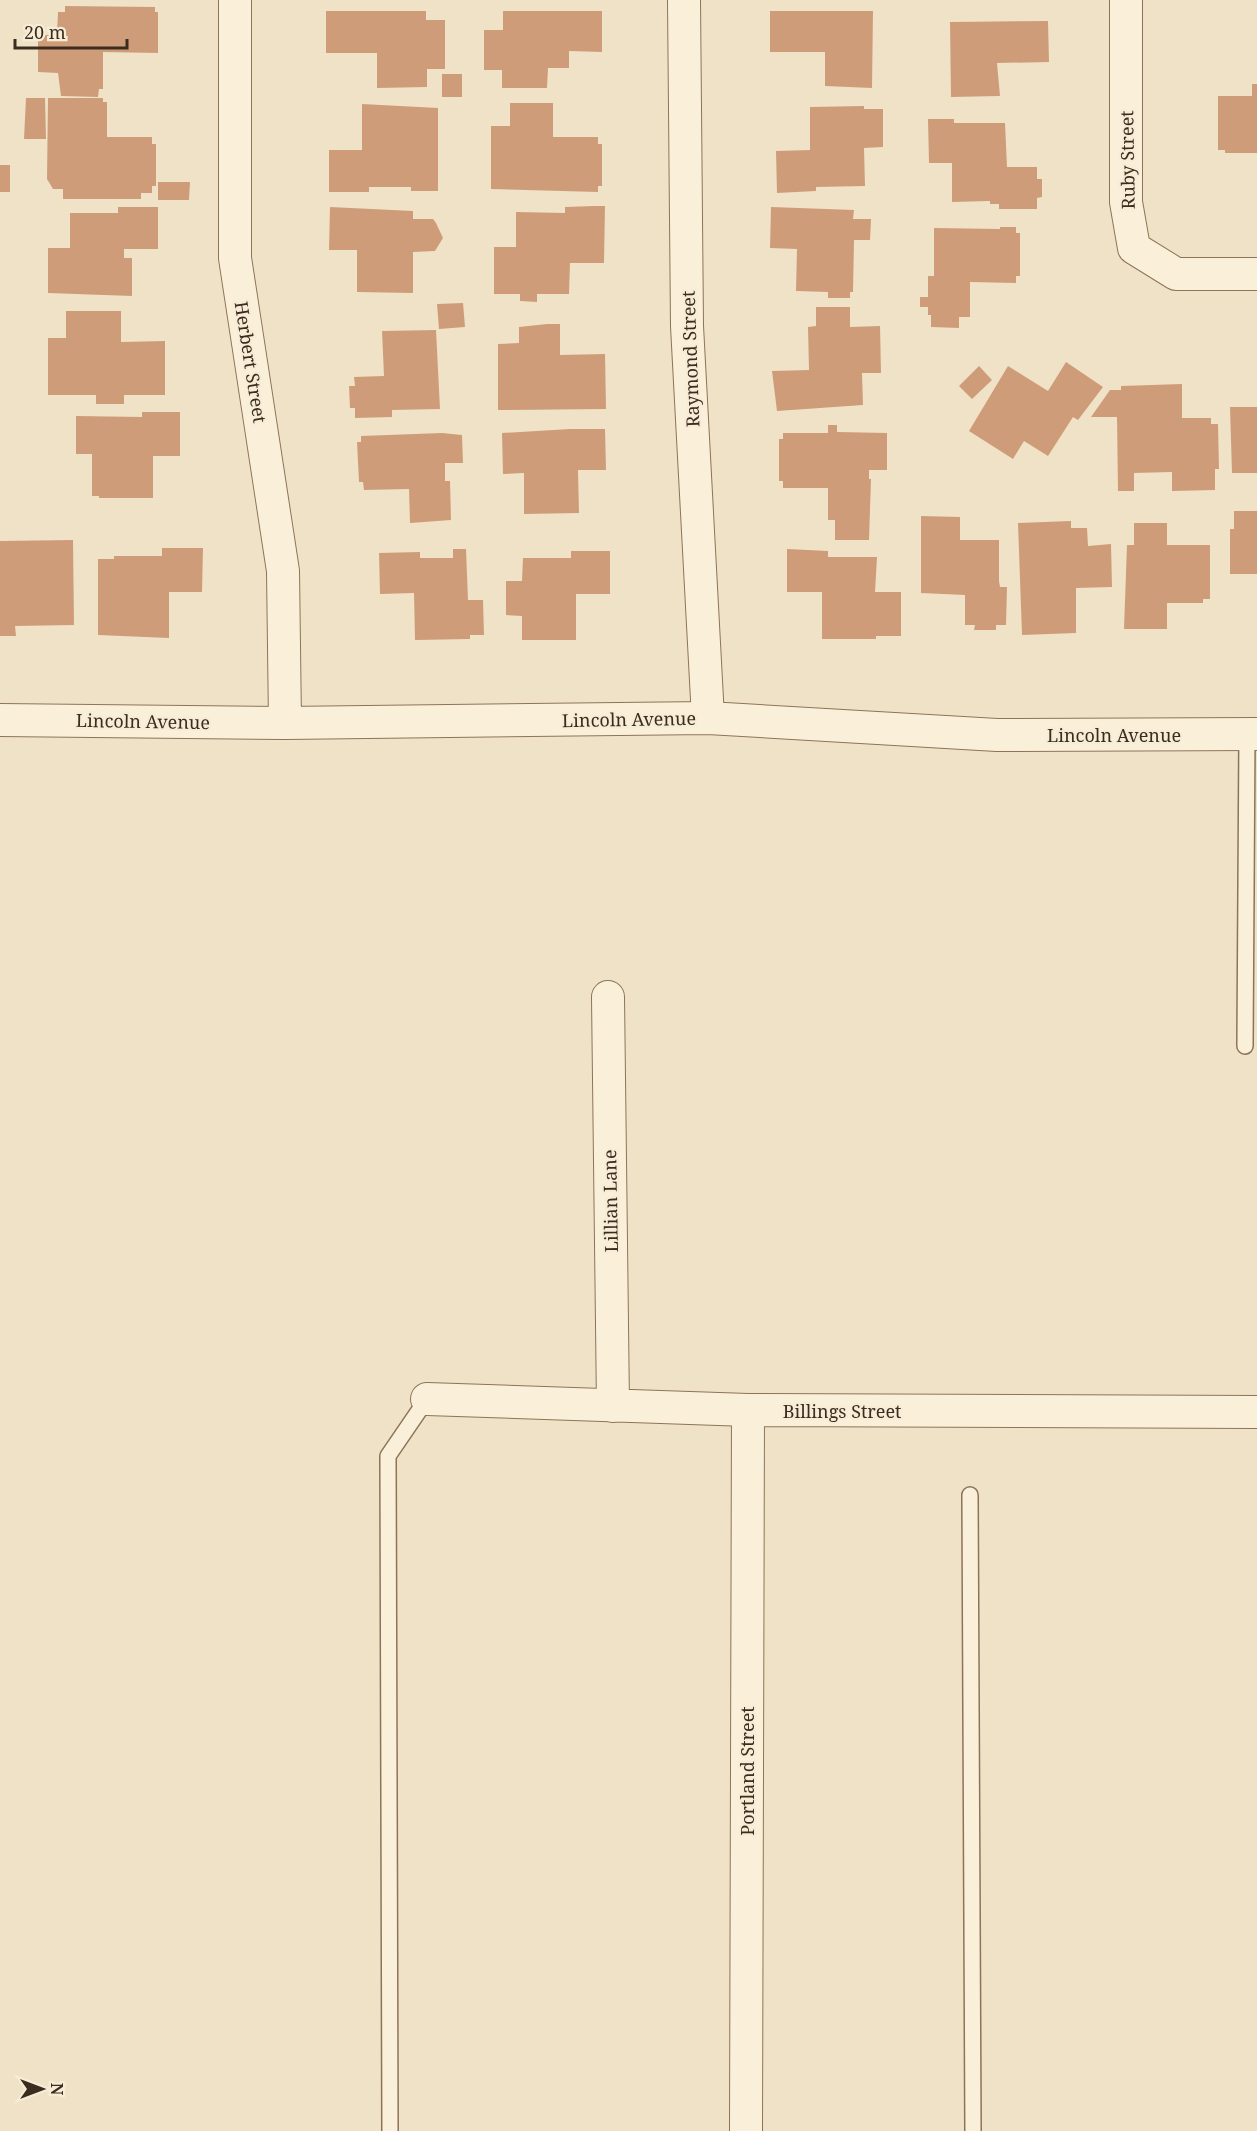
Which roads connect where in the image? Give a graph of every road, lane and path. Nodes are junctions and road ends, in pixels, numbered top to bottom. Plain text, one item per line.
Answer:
1 (235, 0) edge
2 (684, 0) edge
3 (1126, 0) edge
4 (1257, 274) edge
5 (708, 718) junction
6 (0, 720) edge
7 (285, 723) junction
8 (1252, 734) edge
9 (608, 997) dead end
10 (1245, 1046) dead end
11 (427, 1399) joint
12 (613, 1406) junction
13 (748, 1410) junction
14 (1257, 1412) edge
15 (970, 1495) dead end
16 (390, 2131) edge
17 (746, 2131) edge
18 (973, 2131) edge

1 - 7 street, Herbert Street
2 - 5 street, Raymond Street
3 - 4 street, Ruby Street
5 - 7 street, Lincoln Avenue
5 - 8 street, Lincoln Avenue
6 - 7 street, Lincoln Avenue
8 - 10 lane
9 - 12 street, Lillian Lane
11 - 12 street, Billings Street
11 - 16 lane
12 - 13 street, Billings Street
13 - 14 street, Billings Street
13 - 17 street, Portland Street
15 - 18 lane

